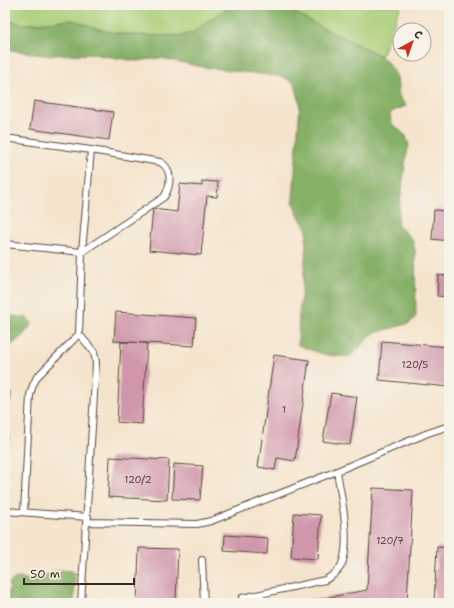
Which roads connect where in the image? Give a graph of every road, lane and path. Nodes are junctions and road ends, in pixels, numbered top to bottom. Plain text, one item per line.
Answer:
1 (5, 138) edge
2 (91, 150) junction
3 (5, 244) edge
4 (82, 252) junction
5 (79, 334) junction
6 (449, 426) edge
7 (337, 471) junction
8 (5, 511) edge
9 (24, 512) junction
10 (87, 520) junction
11 (202, 560) dead end
12 (242, 598) dead end
13 (82, 603) edge
14 (204, 603) edge

1 - 2 lane
2 - 4 lane
2 - 4 lane
3 - 4 lane
4 - 5 lane
5 - 9 lane
5 - 10 lane
6 - 7 lane
7 - 10 lane
7 - 12 lane
8 - 9 lane
9 - 10 lane
10 - 13 lane
11 - 14 lane

